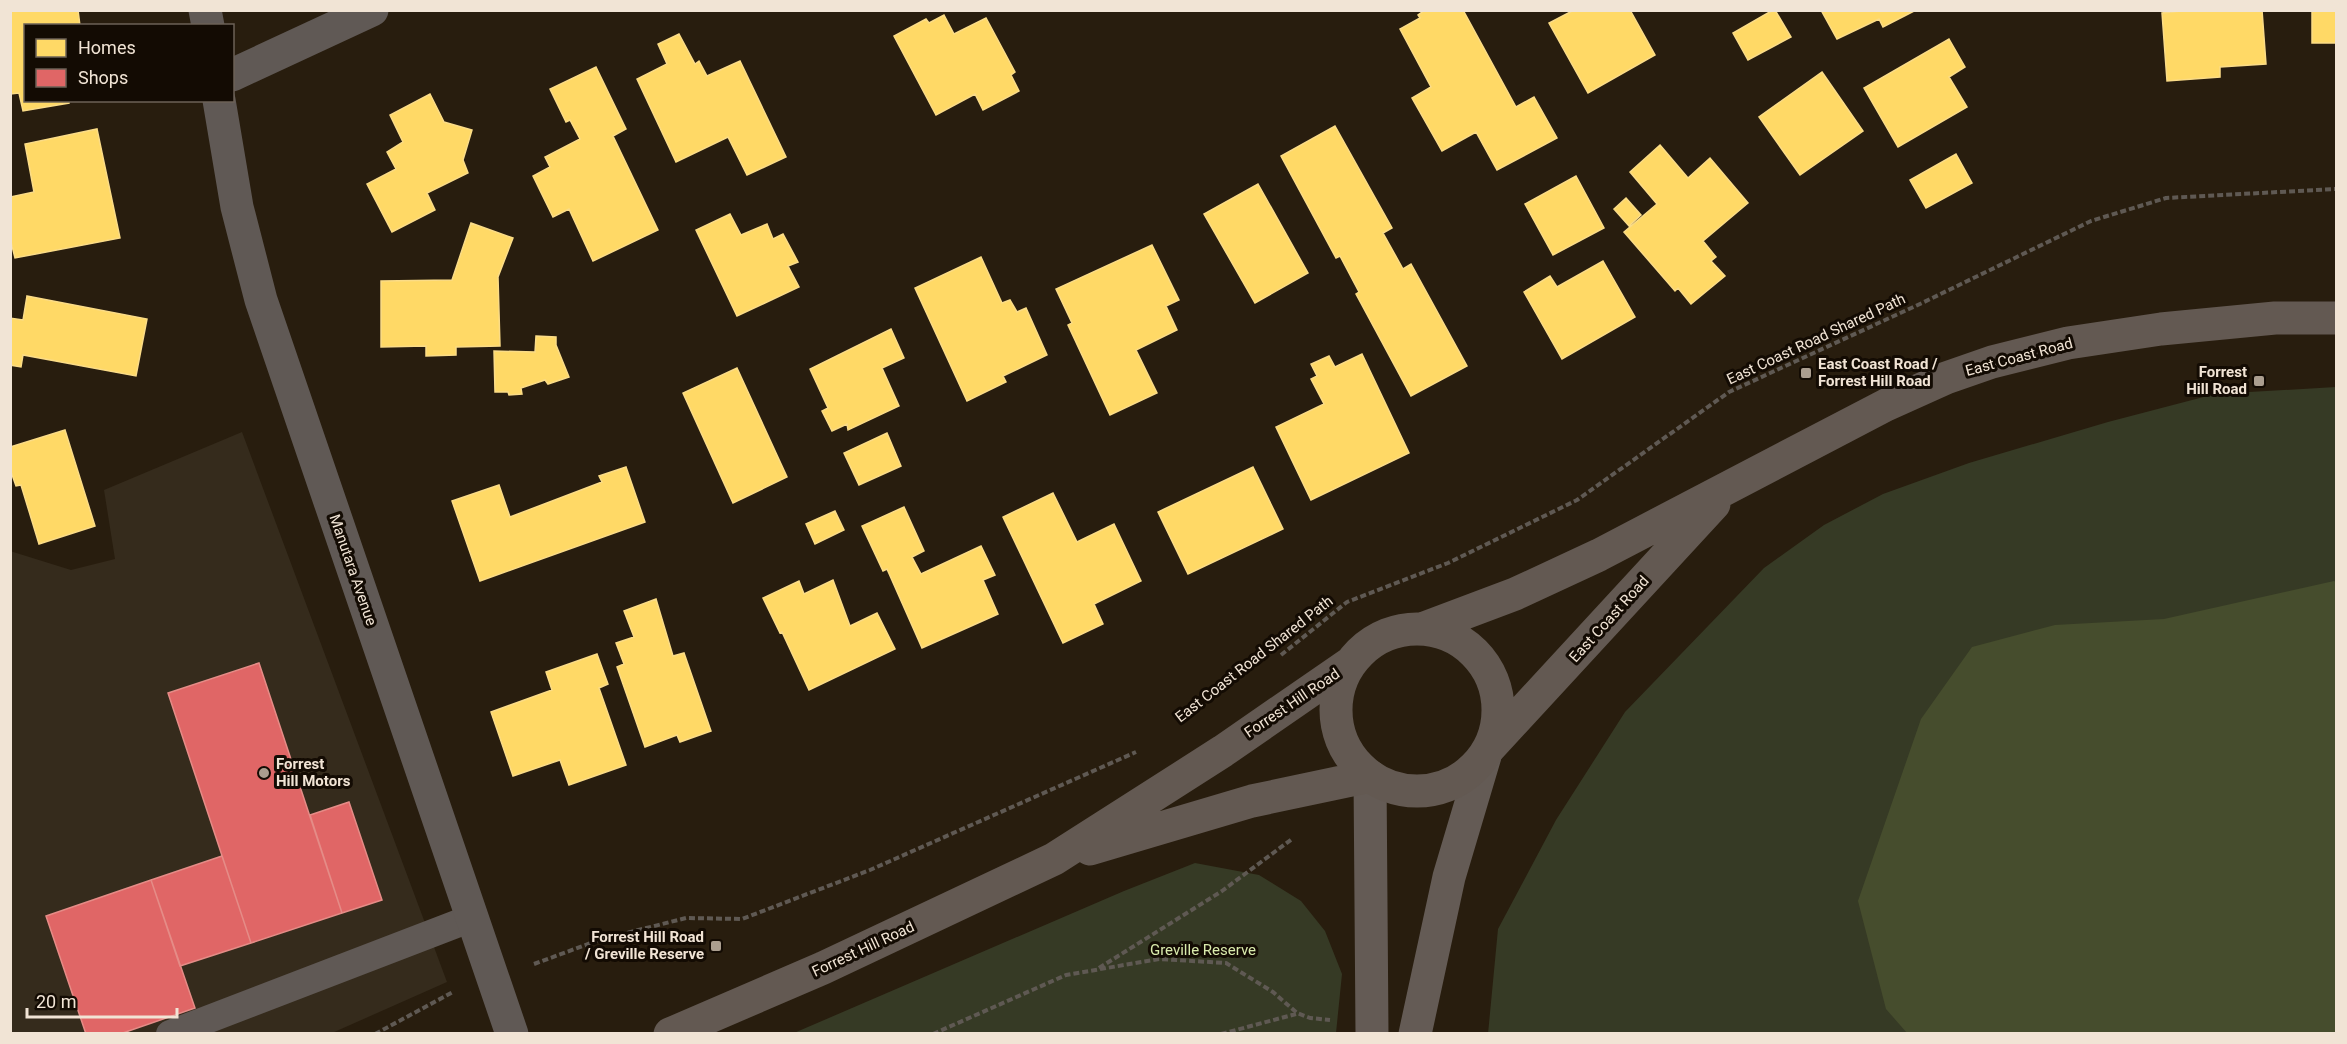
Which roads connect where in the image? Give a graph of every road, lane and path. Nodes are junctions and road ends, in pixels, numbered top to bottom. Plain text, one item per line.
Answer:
1 (372, 10) edge
2 (234, 74) edge
3 (219, 102) edge
4 (2337, 189) edge
5 (2337, 318) edge
6 (1728, 489) junction
7 (1422, 629) junction
8 (1276, 659) dead end
9 (1349, 664) junction
10 (1143, 749) dead end
11 (1487, 753) junction
12 (1370, 777) junction
13 (1295, 836) dead end
14 (1054, 859) junction
15 (472, 918) junction
16 (528, 966) dead end
17 (1096, 970) junction
18 (462, 989) dead end
19 (1297, 1013) junction
20 (1372, 1028) edge
21 (170, 1034) edge
22 (375, 1034) edge
23 (512, 1034) edge
24 (670, 1034) edge
25 (933, 1034) edge
26 (1221, 1034) edge
27 (1415, 1034) edge

1 - 2 street
3 - 15 street, Manutara Avenue
4 - 8 path, East Coast Road Shared Path
5 - 6 main road, East Coast Road
6 - 7 main road, East Coast Road
6 - 11 main road, East Coast Road
7 - 9 main road
7 - 11 main road
9 - 12 main road
9 - 14 main road, Forrest Hill Road
10 - 16 path
11 - 12 main road
11 - 27 main road, East Coast Road
12 - 14 main road, Forrest Hill Road
12 - 20 main road
13 - 17 path
14 - 24 main road, Forrest Hill Road
15 - 21 lane
15 - 23 street, Manutara Avenue
17 - 19 path
17 - 25 path
18 - 22 path
19 - 20 path
19 - 26 path

